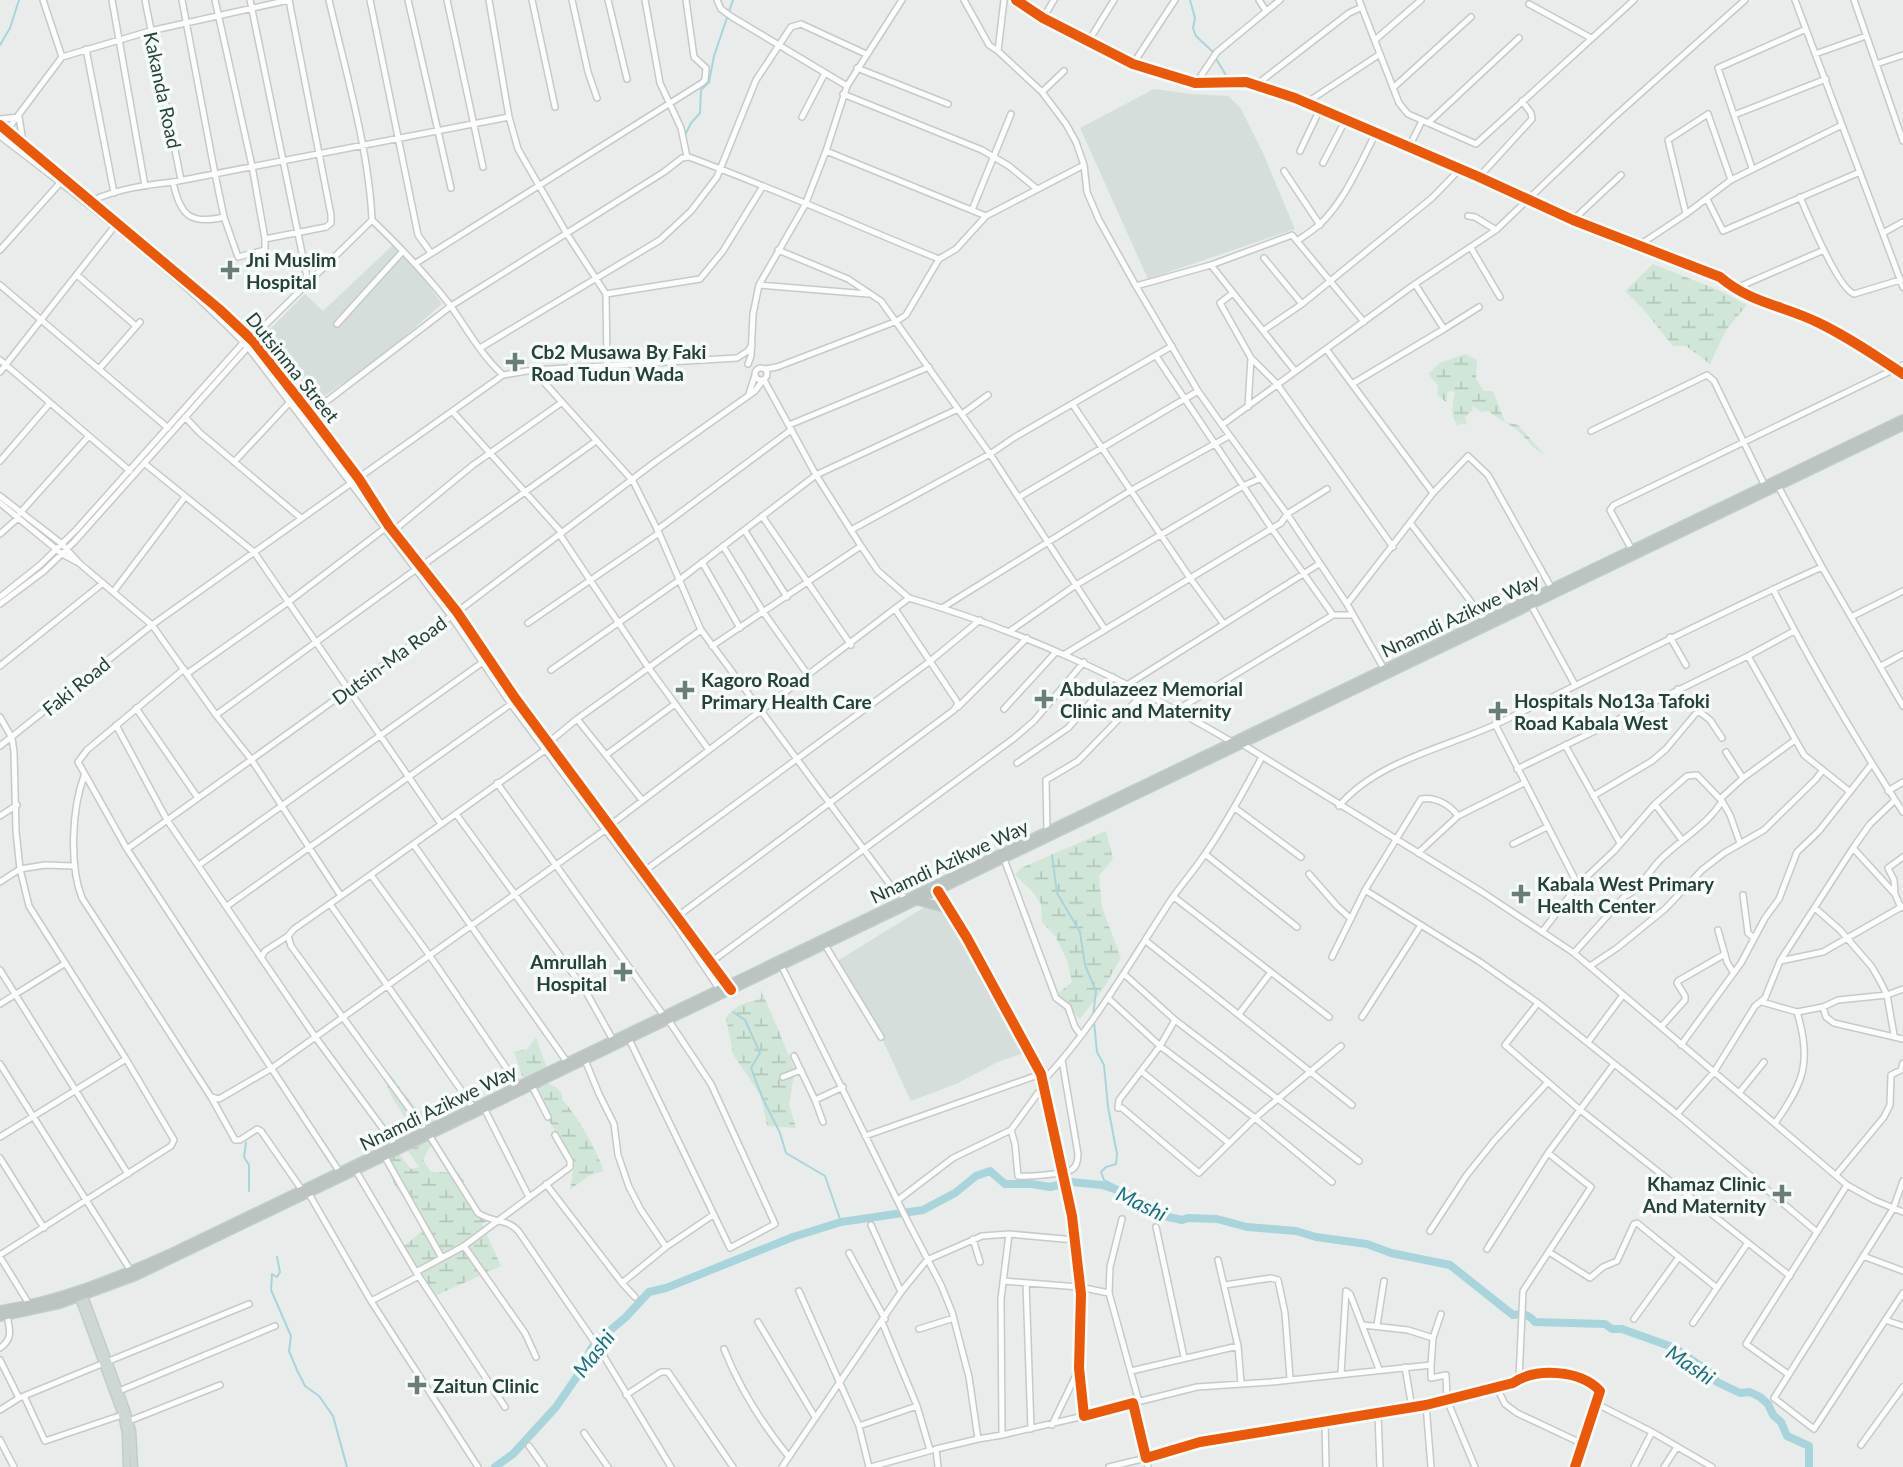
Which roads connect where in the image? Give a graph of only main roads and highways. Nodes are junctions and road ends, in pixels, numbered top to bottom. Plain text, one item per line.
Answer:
1 (1903, 419) edge
2 (1903, 426) edge
3 (917, 901) junction
4 (948, 909) road end
5 (725, 989) junction
6 (666, 1018) junction
7 (427, 1133) junction
8 (305, 1192) junction
9 (81, 1297) junction
10 (0, 1310) edge
11 (4, 1316) edge
12 (106, 1362) junction
13 (127, 1467) edge
14 (134, 1467) edge

1 - 5 highway, Nnamdi Azikwe Way
2 - 3 highway, Nnamdi Azikwe Way
3 - 4 highway
3 - 5 highway, Nnamdi Azikwe Way
5 - 6 highway, Nnamdi Azikwe Way
6 - 7 highway, Nnamdi Azikwe Way
6 - 7 highway, Nnamdi Azikwe Way
7 - 8 highway, Nnamdi Azikwe Way
7 - 8 highway, Nnamdi Azikwe Way
8 - 9 highway, Nnamdi Azikwe Way
8 - 10 highway, Nnamdi Azikwe Way
9 - 11 highway, Nnamdi Azikwe Way
9 - 12 main road
12 - 13 main road
12 - 14 main road

